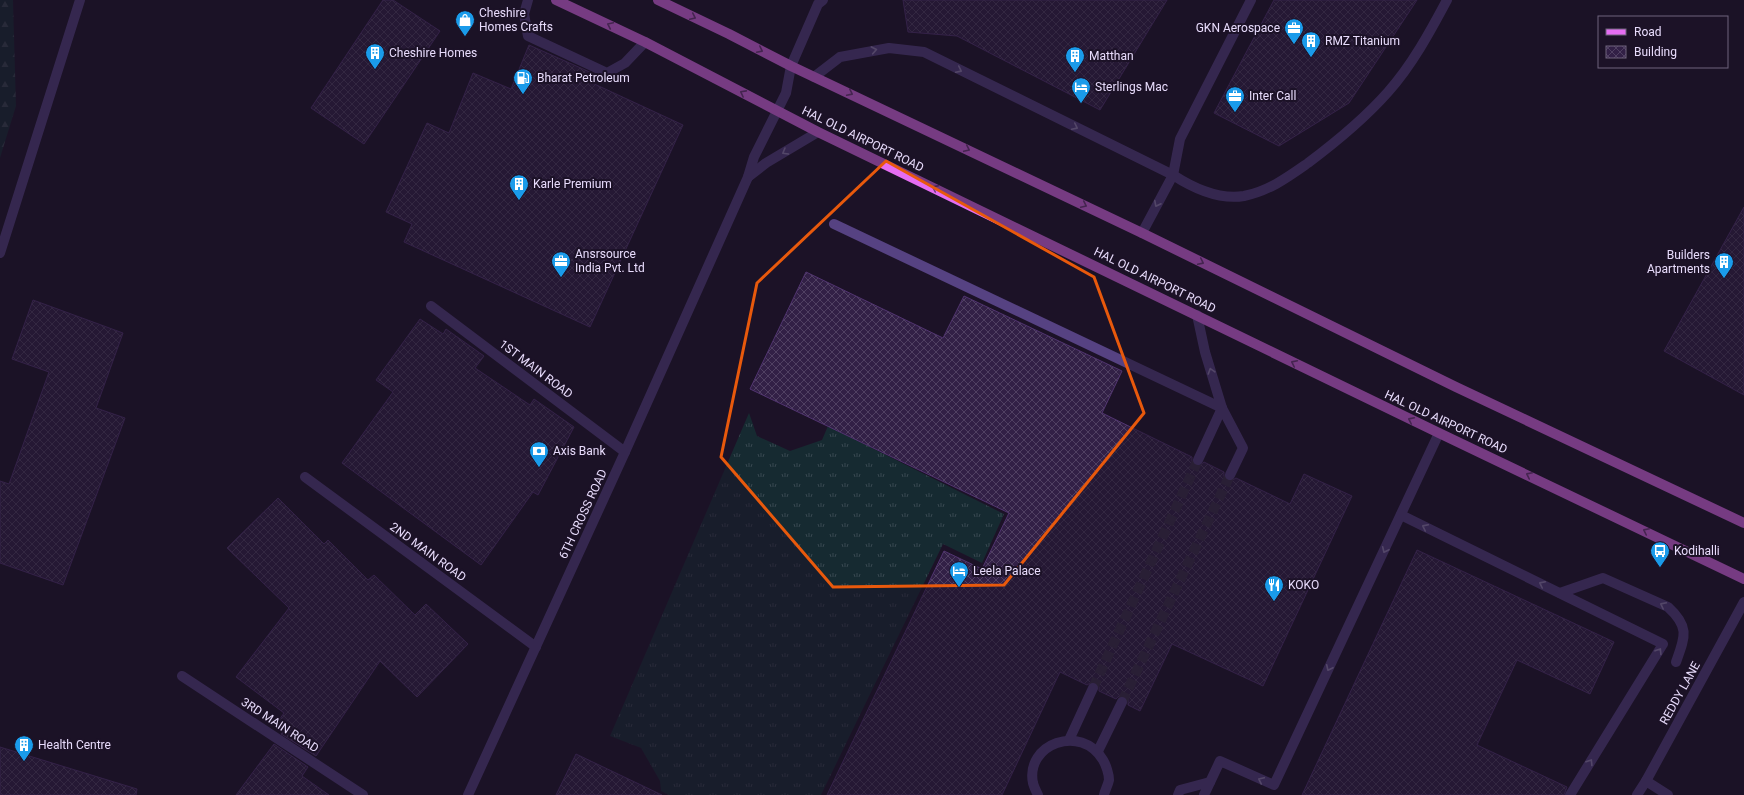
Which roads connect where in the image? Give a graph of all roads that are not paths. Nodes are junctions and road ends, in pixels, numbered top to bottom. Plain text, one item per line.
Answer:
1 (80, 0) edge
2 (528, 0) edge
3 (556, 0) edge
4 (658, 0) edge
5 (1251, 0) edge
6 (1447, 0) edge
7 (818, 1) edge
8 (645, 42) junction
9 (791, 66) junction
10 (814, 77) junction
11 (778, 111) junction
12 (818, 132) junction
13 (1172, 175) junction
14 (748, 177) junction
15 (834, 224) dead end
16 (1142, 233) junction
17 (0, 253) edge
18 (431, 306) dead end
19 (1197, 315) junction
20 (1222, 408) junction
21 (1439, 433) junction
22 (625, 452) junction
23 (1198, 460) tunnel mouth
24 (1230, 475) tunnel mouth
25 (304, 478) dead end
26 (1401, 515) junction
27 (1744, 523) edge
28 (1744, 579) edge
29 (1560, 593) junction
30 (1744, 602) edge
31 (536, 647) junction
32 (1676, 662) dead end
33 (182, 676) dead end
34 (1093, 688) tunnel mouth
35 (1122, 702) tunnel mouth
36 (1069, 740) junction
37 (1098, 751) junction
38 (1646, 781) junction
39 (1210, 782) junction
40 (363, 795) edge
41 (468, 795) edge
42 (1038, 795) edge
43 (1104, 795) edge
44 (1178, 795) edge
45 (1204, 795) edge
46 (1570, 795) edge
47 (1637, 795) edge
48 (1668, 795) edge

1 - 17 street
2 - 8 street
8 -> 3 main road, HAL OLD AIRPORT ROAD
4 -> 9 main road
5 - 13 street
6 - 13 street
7 - 9 street, 6TH CROSS ROAD
11 -> 8 main road, HAL OLD AIRPORT ROAD
9 - 10 main road
9 - 11 street, 6TH CROSS ROAD
10 -> 13 street
10 -> 16 main road
11 - 12 main road, HAL OLD AIRPORT ROAD
11 - 14 street, 6TH CROSS ROAD
12 -> 14 street, 6TH CROSS ROAD
19 -> 12 main road, HAL OLD AIRPORT ROAD
13 -> 16 street
14 - 22 street, 6TH CROSS ROAD
15 - 20 street
16 -> 27 main road
18 - 22 street, 1ST MAIN ROAD
20 -> 19 street
21 -> 19 main road, HAL OLD AIRPORT ROAD
20 - 23 street
20 - 24 street
21 - 26 street
28 -> 21 main road, HAL OLD AIRPORT ROAD
22 - 31 street, 6TH CROSS ROAD
25 - 31 street, 2ND MAIN ROAD
29 -> 26 street
26 -> 39 street
32 -> 29 street
46 -> 29 street
30 - 38 street, REDDY LANE
31 - 41 street, 6TH CROSS ROAD
33 - 40 street, 3RD MAIN ROAD
34 - 36 street
35 - 37 street
36 - 37 street
36 - 42 street
37 - 43 street
38 - 47 street, REDDY LANE
38 - 48 street
39 - 44 street
39 - 45 street

